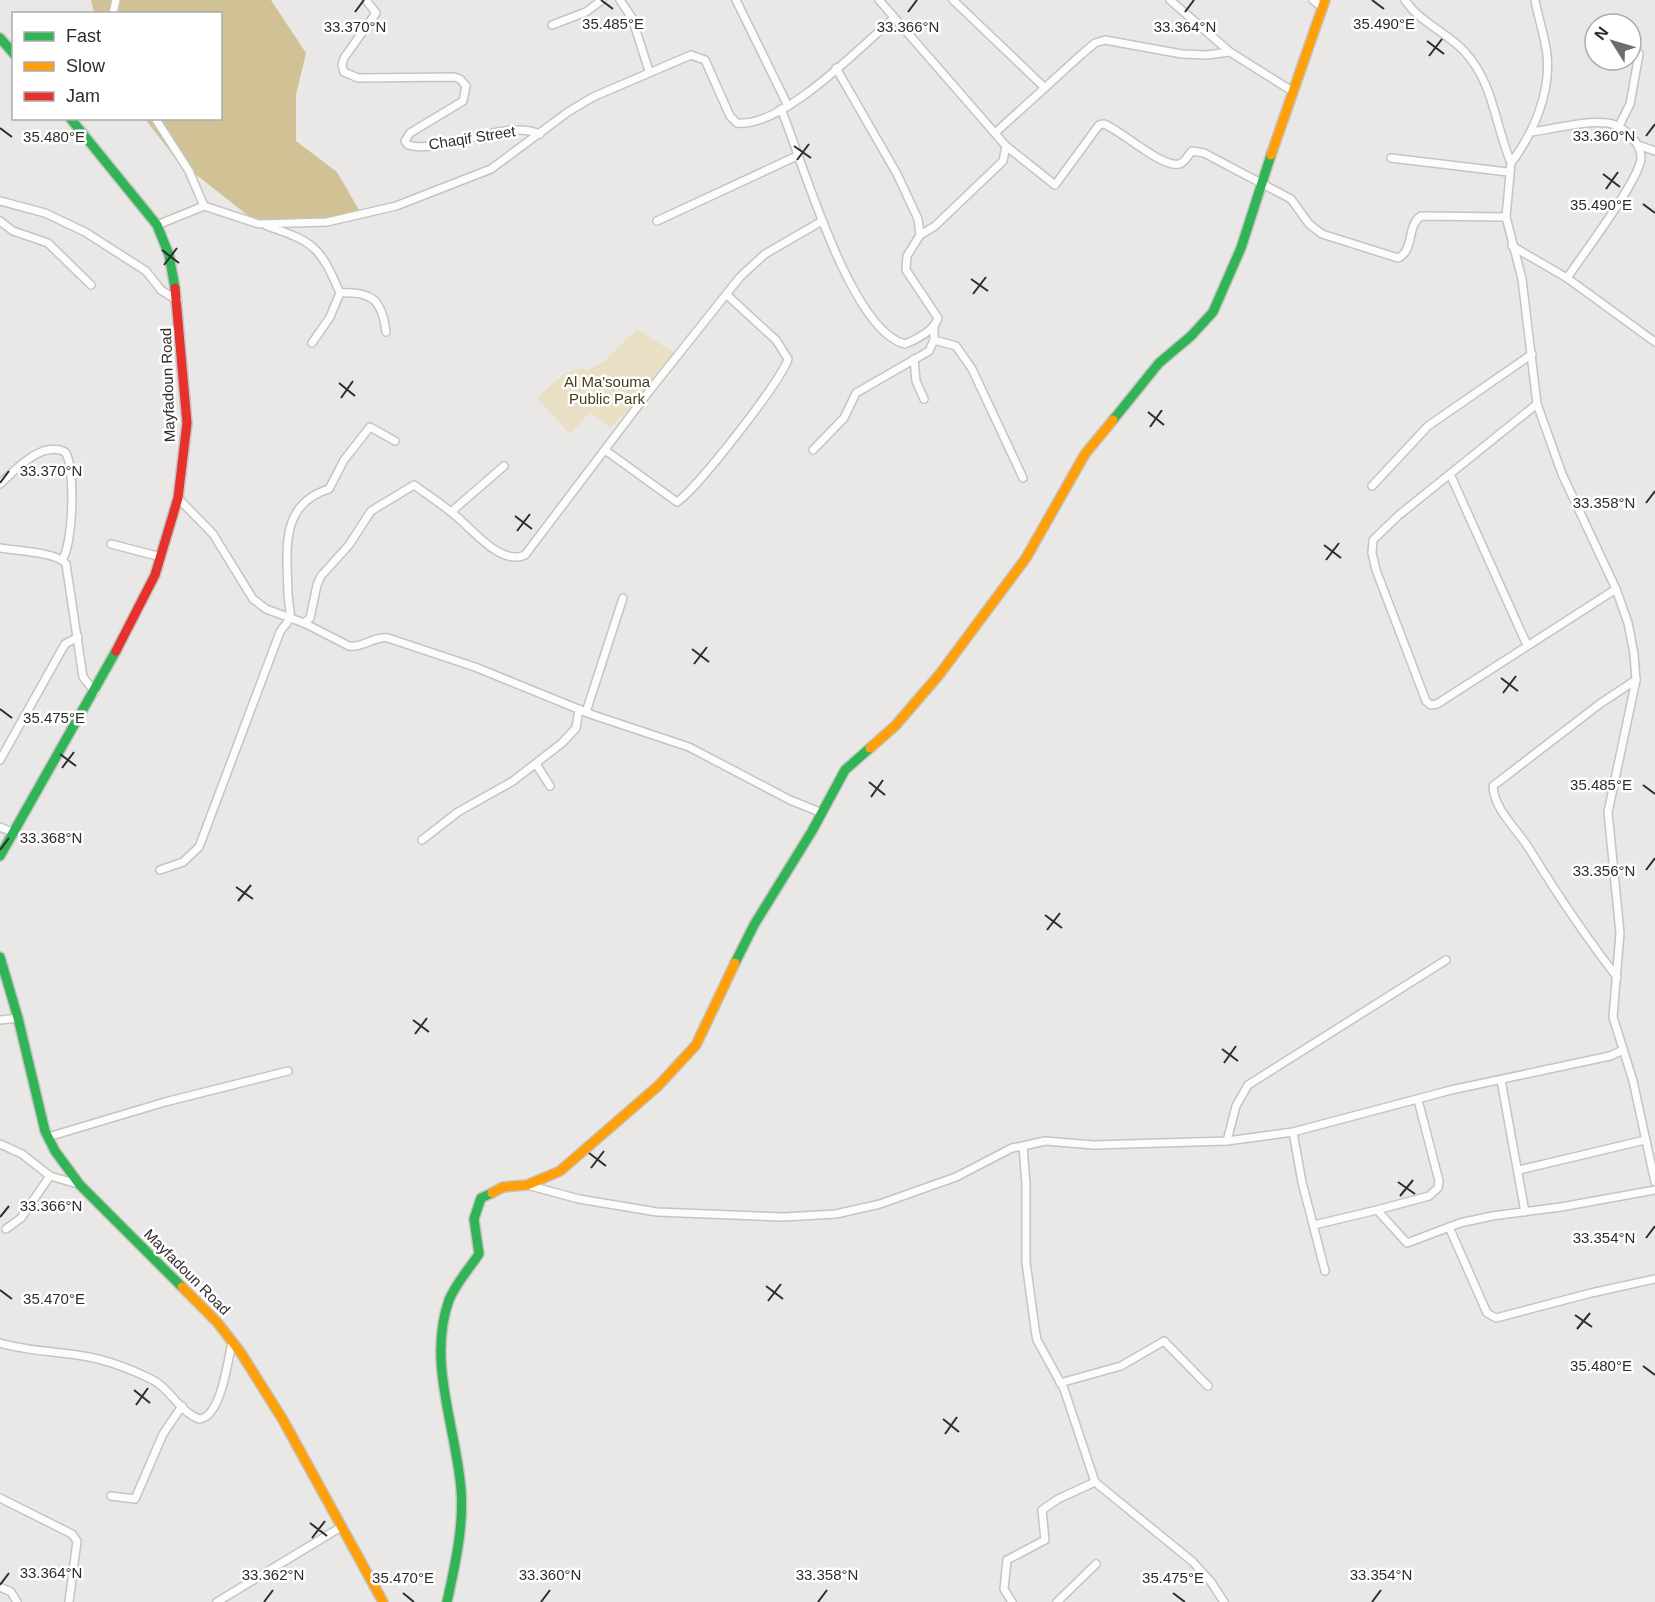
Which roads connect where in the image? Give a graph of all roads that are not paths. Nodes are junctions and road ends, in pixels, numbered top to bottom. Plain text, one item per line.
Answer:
1 (366, 0) edge
2 (602, 0) edge
3 (620, 0) edge
4 (736, 0) edge
5 (879, 0) edge
6 (953, 0) edge
7 (1170, 0) edge
8 (1313, 0) edge
9 (1405, 0) edge
10 (1535, 0) edge
11 (1323, 3) edge
12 (894, 18) junction
13 (552, 25) dead end
14 (0, 38) edge
15 (12, 52) edge
16 (1230, 52) junction
17 (836, 68) junction
18 (649, 71) junction
19 (1636, 72) edge
20 (1044, 87) junction
21 (1292, 91) junction
22 (785, 108) junction
23 (72, 120) edge
24 (155, 120) edge
25 (1618, 126) junction
26 (1531, 132) junction
27 (995, 133) junction
28 (540, 134) junction
29 (1638, 145) junction
30 (1006, 146) junction
31 (1655, 151) edge
32 (799, 155) junction
33 (1391, 158) dead end
34 (1510, 163) junction
35 (1508, 172) junction
36 (1263, 185) junction
37 (0, 201) edge
38 (204, 206) junction
39 (1506, 217) junction
40 (0, 221) edge
41 (657, 221) dead end
42 (822, 221) junction
43 (259, 224) junction
44 (157, 225) junction
45 (920, 235) junction
46 (1512, 246) junction
47 (1567, 278) junction
48 (91, 285) dead end
49 (340, 293) junction
50 (728, 296) junction
51 (178, 301) junction
52 (934, 326) junction
53 (386, 332) dead end
54 (934, 340) junction
55 (1655, 342) edge
56 (312, 343) dead end
57 (1532, 354) junction
58 (914, 358) junction
59 (924, 399) dead end
60 (1537, 404) junction
61 (395, 441) dead end
62 (605, 450) junction
63 (813, 450) dead end
64 (504, 466) dead end
65 (1450, 474) junction
66 (1023, 477) dead end
67 (0, 484) edge
68 (1372, 486) dead end
69 (178, 498) junction
70 (451, 512) junction
71 (111, 544) dead end
72 (0, 548) edge
73 (161, 557) junction
74 (62, 560) junction
75 (1616, 589) junction
76 (623, 598) dead end
77 (290, 618) junction
78 (304, 623) junction
79 (78, 637) junction
80 (1527, 645) junction
81 (1636, 680) junction
82 (95, 692) junction
83 (582, 711) junction
84 (0, 760) edge
85 (536, 764) junction
86 (550, 786) dead end
87 (822, 813) junction
88 (0, 827) edge
89 (12, 832) junction
90 (422, 840) dead end
91 (0, 856) edge
92 (160, 870) dead end
93 (0, 957) edge
94 (1446, 960) dead end
95 (1617, 977) junction
96 (18, 1018) junction
97 (0, 1020) edge
98 (1623, 1050) junction
99 (288, 1071) dead end
100 (1501, 1080) junction
101 (1418, 1100) junction
102 (1293, 1132) junction
103 (48, 1137) junction
104 (1645, 1140) junction
105 (1227, 1141) junction
106 (0, 1144) edge
107 (1023, 1146) junction
108 (1519, 1170) junction
109 (50, 1176) junction
110 (1655, 1182) edge
111 (80, 1185) junction
112 (527, 1185) junction
113 (1655, 1190) edge
114 (1377, 1210) junction
115 (1525, 1212) junction
116 (1314, 1225) junction
117 (1449, 1227) junction
118 (6, 1229) dead end
119 (1325, 1271) dead end
120 (1655, 1280) edge
121 (232, 1342) junction
122 (0, 1343) edge
123 (1060, 1383) junction
124 (1208, 1386) dead end
125 (182, 1406) junction
126 (1095, 1482) junction
127 (111, 1496) dead end
128 (0, 1498) edge
129 (341, 1527) junction
130 (1096, 1564) dead end
131 (0, 1587) edge
132 (17, 1602) edge
133 (69, 1602) edge
134 (217, 1602) edge
135 (382, 1602) edge
136 (447, 1602) edge
137 (1012, 1602) edge
138 (1057, 1602) edge
139 (1224, 1602) edge

1 - 28 street, Chaqif Street
2 - 13 street
3 - 18 street
4 - 22 street
5 - 12 street
6 - 20 street
7 - 16 street
8 - 11 street
9 - 34 street
10 - 26 street
11 - 21 street
12 - 17 street
12 - 27 street
14 - 15 street
16 - 20 street
16 - 21 street
17 - 22 street
17 - 45 street
18 - 22 street
18 - 28 street
19 - 25 street
20 - 27 street
21 - 36 street
22 - 32 street
23 - 44 street, Mayfadoun Road
24 - 38 street
25 - 26 street
25 - 29 street
26 - 34 street
27 - 30 street
28 - 43 street, Chaqif Street
29 - 31 street
29 - 47 street
30 - 36 street
30 - 45 street
32 - 41 street
32 - 42 street
33 - 35 street
34 - 35 street
35 - 39 street
36 - 39 street
36 - 87 street
37 - 51 street
38 - 43 street, Chaqif Street
38 - 44 street
39 - 46 street
40 - 48 street
42 - 50 street
42 - 52 street
43 - 49 street
44 - 51 street, Mayfadoun Road
45 - 52 street
46 - 47 street
46 - 57 street
47 - 55 street
49 - 53 street
49 - 56 street
50 - 62 street
50 - 62 street
51 - 69 street, Mayfadoun Road
52 - 54 street
54 - 58 street
54 - 66 street
57 - 60 street
57 - 68 street
58 - 59 street
58 - 63 street
60 - 65 street
60 - 75 street
61 - 77 street
62 - 70 street
64 - 70 street
65 - 80 street
65 - 80 street
67 - 74 street
69 - 73 street, Mayfadoun Road
69 - 77 street
70 - 78 street
71 - 73 street
72 - 74 street
73 - 82 street, Mayfadoun Road
74 - 79 street
75 - 80 street
75 - 81 street
76 - 83 street
77 - 78 street
77 - 92 street
78 - 83 street
79 - 82 street
79 - 84 street
81 - 95 street
81 - 95 street
82 - 89 street, Mayfadoun Road
83 - 85 street
83 - 87 street
85 - 86 street
85 - 90 street
87 - 112 street
88 - 89 street
89 - 91 street, Mayfadoun Road
93 - 96 street, Mayfadoun Road
94 - 105 street
95 - 98 street
96 - 97 street
96 - 103 street, Mayfadoun Road
98 - 100 street
98 - 104 street
99 - 103 street
100 - 101 street
100 - 108 street
101 - 102 street
101 - 114 street
102 - 105 street
102 - 116 street
103 - 111 street, Mayfadoun Road
104 - 108 street
104 - 110 street
105 - 107 street
106 - 109 street
107 - 112 street
107 - 123 street
108 - 115 street
109 - 111 street
109 - 118 street
111 - 121 street, Mayfadoun Road
112 - 136 street
113 - 115 street
114 - 116 street
114 - 117 street
115 - 117 street
116 - 119 street
117 - 120 street
121 - 125 street
121 - 129 street, Mayfadoun Road
122 - 125 street
123 - 124 street
123 - 126 street
125 - 127 street
126 - 137 street
126 - 139 street
128 - 133 street
129 - 134 street
129 - 135 street, Mayfadoun Road
130 - 138 street
131 - 132 street

